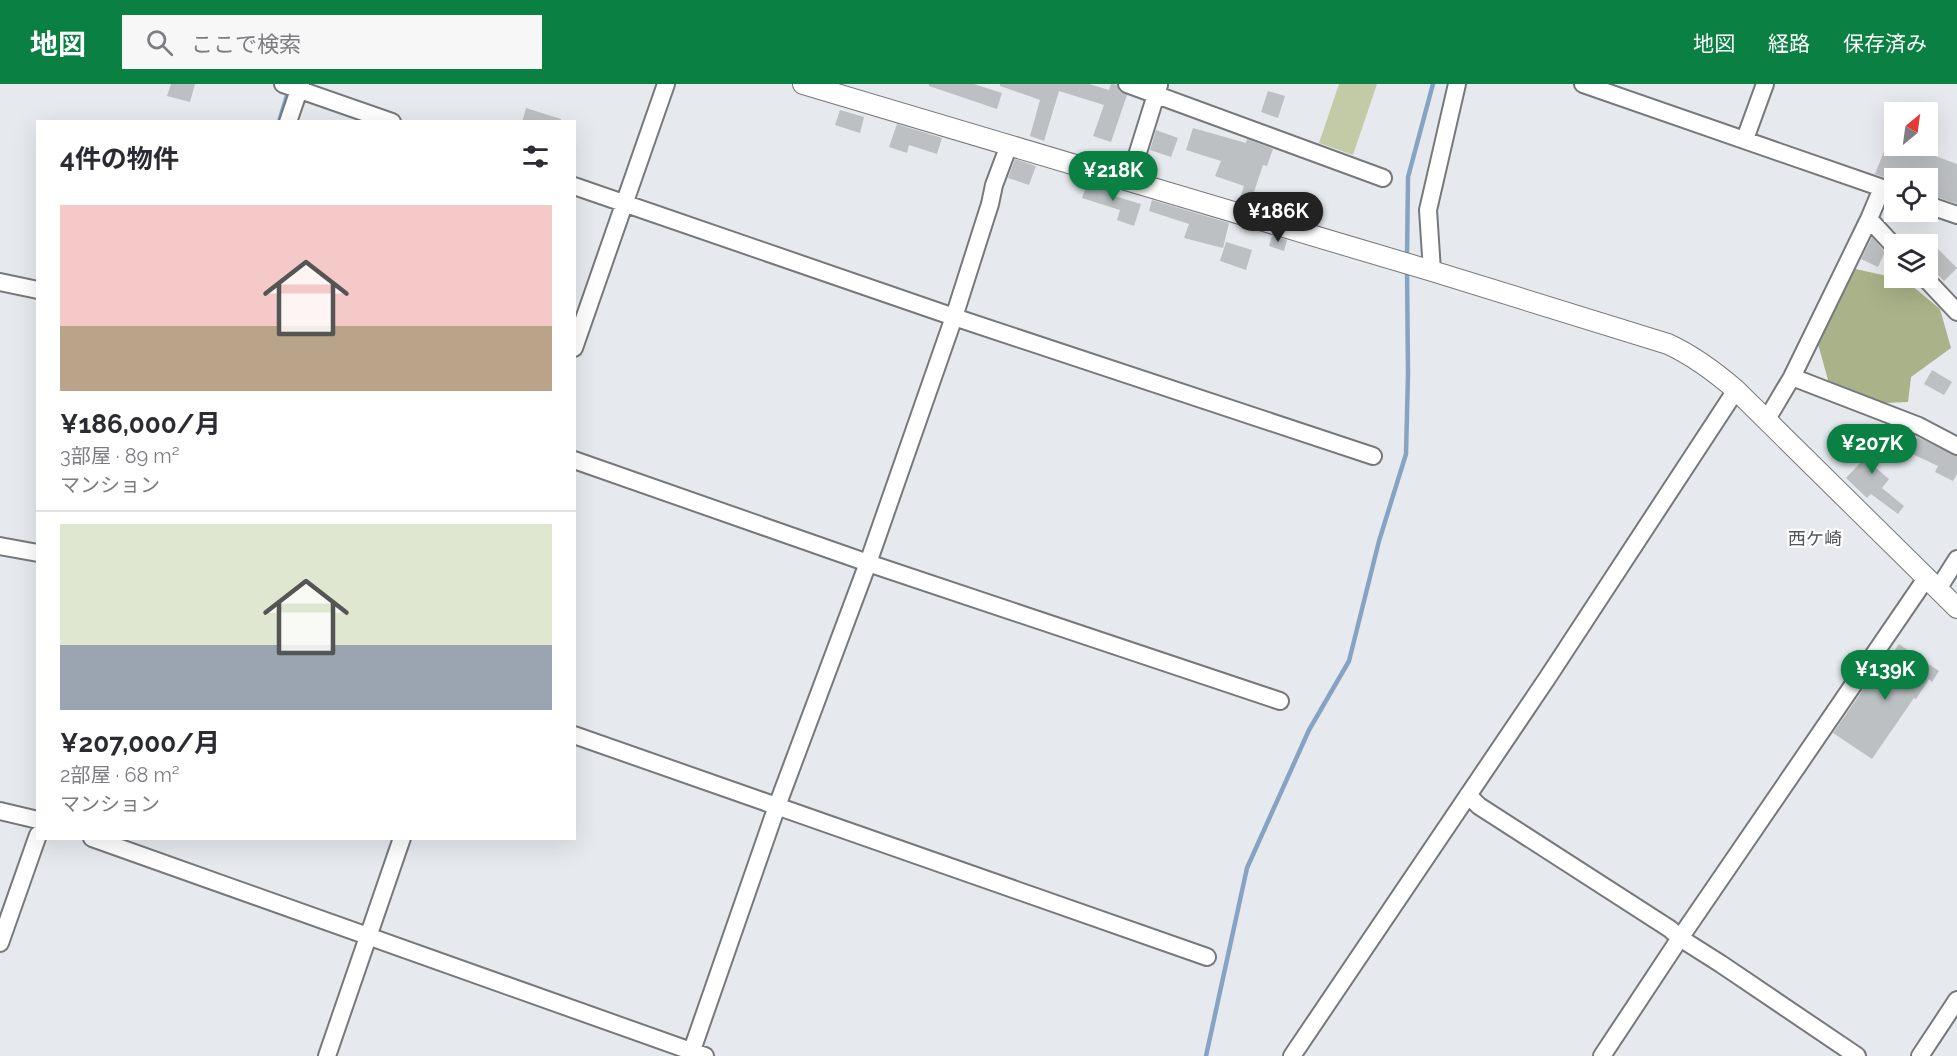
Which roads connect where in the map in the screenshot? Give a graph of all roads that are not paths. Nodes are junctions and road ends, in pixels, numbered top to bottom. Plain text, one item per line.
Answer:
1 (283, 84) edge
2 (666, 84) edge
3 (803, 84) edge
4 (1127, 84) edge
5 (1457, 84) edge
6 (1583, 84) edge
7 (1765, 84) edge
8 (300, 86) edge
9 (1158, 89) edge
10 (289, 120) edge
11 (387, 120) edge
12 (1745, 139) junction
13 (1009, 145) junction
14 (1383, 178) dead end
15 (1129, 181) junction
16 (576, 187) edge
17 (1884, 189) edge
18 (1884, 196) edge
19 (624, 204) junction
20 (1938, 208) edge
21 (1957, 215) edge
22 (1869, 219) junction
23 (1884, 235) edge
24 (1432, 271) junction
25 (0, 282) edge
26 (1937, 288) edge
27 (36, 290) edge
28 (1955, 303) edge
29 (954, 317) junction
30 (576, 342) edge
31 (1792, 377) junction
32 (1736, 390) junction
33 (1767, 418) junction
34 (1957, 446) edge
35 (1373, 456) dead end
36 (576, 461) edge
37 (0, 546) edge
38 (36, 553) edge
39 (1957, 559) edge
40 (868, 563) junction
41 (1932, 583) junction
42 (1957, 608) edge
43 (1280, 701) dead end
44 (576, 736) edge
45 (1468, 795) junction
46 (777, 806) junction
47 (0, 812) edge
48 (36, 820) edge
49 (36, 840) edge
50 (98, 840) edge
51 (401, 840) edge
52 (368, 936) junction
53 (1680, 938) junction
54 (0, 943) edge
55 (1207, 957) dead end
56 (1957, 1000) edge
57 (696, 1054) edge
58 (327, 1056) edge
59 (1292, 1056) edge
60 (1602, 1056) edge
61 (1857, 1056) edge
62 (1920, 1056) edge

1 - 8 street
2 - 19 street
3 - 13 street
4 - 9 street
5 - 24 street
6 - 12 street
7 - 12 street
8 - 10 street
8 - 11 street
9 - 14 street
9 - 15 street
12 - 17 street
13 - 15 street
13 - 29 street
15 - 24 street
16 - 19 street
18 - 22 street
19 - 29 street
19 - 30 street
20 - 21 street
22 - 23 street
22 - 31 street
24 - 32 street
25 - 27 street
26 - 28 street
29 - 35 street
29 - 40 street
31 - 33 street
31 - 34 street
32 - 33 street
32 - 45 street
33 - 41 street
36 - 40 street
37 - 38 street
39 - 41 street
40 - 43 street
40 - 46 street
41 - 42 street
41 - 53 street
44 - 46 street
45 - 53 street
45 - 59 street
46 - 55 street
46 - 57 street
47 - 48 street
49 - 54 street
50 - 52 street
51 - 52 street
52 - 57 street
52 - 58 street
53 - 60 street
53 - 61 street
56 - 62 street

